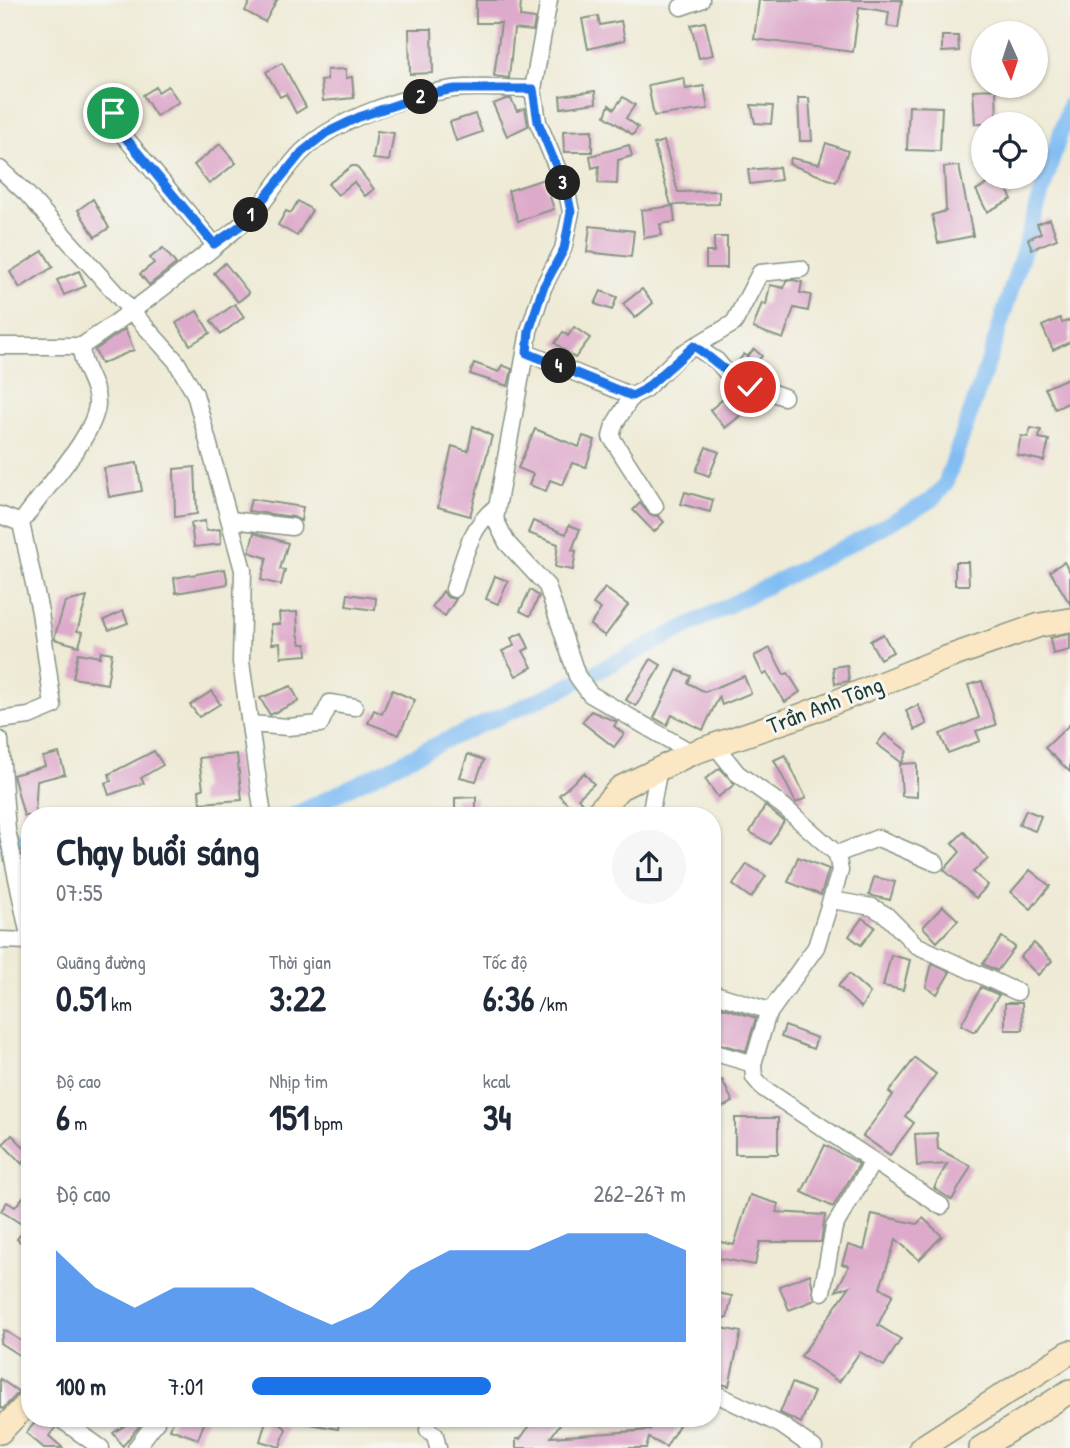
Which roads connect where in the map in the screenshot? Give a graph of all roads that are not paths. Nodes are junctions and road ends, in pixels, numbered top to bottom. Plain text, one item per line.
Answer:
1 (549, 0) edge
2 (701, 0) edge
3 (681, 7) dead end
4 (533, 89) junction
5 (113, 113) dead end
6 (0, 169) edge
7 (214, 244) junction
8 (801, 269) dead end
9 (133, 311) junction
10 (0, 346) edge
11 (82, 346) junction
12 (694, 346) junction
13 (527, 353) junction
14 (632, 396) junction
15 (784, 397) dead end
16 (655, 506) dead end
17 (496, 507) junction
18 (0, 515) edge
19 (231, 520) junction
20 (21, 523) junction
21 (292, 527) dead end
22 (454, 589) dead end
23 (1070, 620) edge
24 (355, 707) dead end
25 (0, 720) edge
26 (250, 724) junction
27 (0, 740) edge
28 (714, 744) junction
29 (692, 753) junction
30 (659, 768) junction
31 (262, 807) edge
32 (602, 807) edge
33 (652, 807) edge
34 (837, 854) junction
35 (936, 863) dead end
36 (21, 900) edge
37 (832, 900) junction
38 (0, 940) edge
39 (21, 941) edge
40 (1017, 992) dead end
41 (721, 996) edge
42 (770, 1011) junction
43 (721, 1055) edge
44 (753, 1064) junction
45 (873, 1163) junction
46 (941, 1206) dead end
47 (822, 1292) dead end
48 (1070, 1352) edge
49 (1070, 1391) edge
50 (721, 1396) edge
51 (21, 1410) edge
52 (72, 1427) edge
53 (152, 1427) edge
54 (428, 1430) dead end
55 (0, 1432) edge
56 (101, 1448) edge
57 (136, 1448) edge
58 (438, 1448) edge
59 (814, 1448) edge
60 (921, 1448) edge
61 (981, 1448) edge

1 - 4 street
2 - 3 street
4 - 7 street
4 - 13 street
5 - 7 street
6 - 9 street
7 - 9 street
8 - 12 street
9 - 11 street
9 - 19 street
10 - 11 street
11 - 20 street
12 - 14 street
12 - 15 street
13 - 14 street
13 - 17 street
14 - 16 street
17 - 22 street
17 - 29 street
18 - 20 street
19 - 21 street
19 - 26 street
20 - 25 street
23 - 28 street, Trần Anh Tông
24 - 26 street
26 - 31 street
27 - 36 street
28 - 29 street, Trần Anh Tông
28 - 34 street
29 - 30 street, Trần Anh Tông
30 - 32 street, Trần Anh Tông
30 - 33 street
34 - 35 street
34 - 37 street
37 - 40 street
37 - 42 street
38 - 39 street
41 - 42 street
42 - 44 street
43 - 44 street
44 - 45 street
45 - 46 street
45 - 47 street
48 - 60 street
49 - 61 street
50 - 59 street
51 - 55 street
52 - 56 street
53 - 57 street
54 - 58 street

